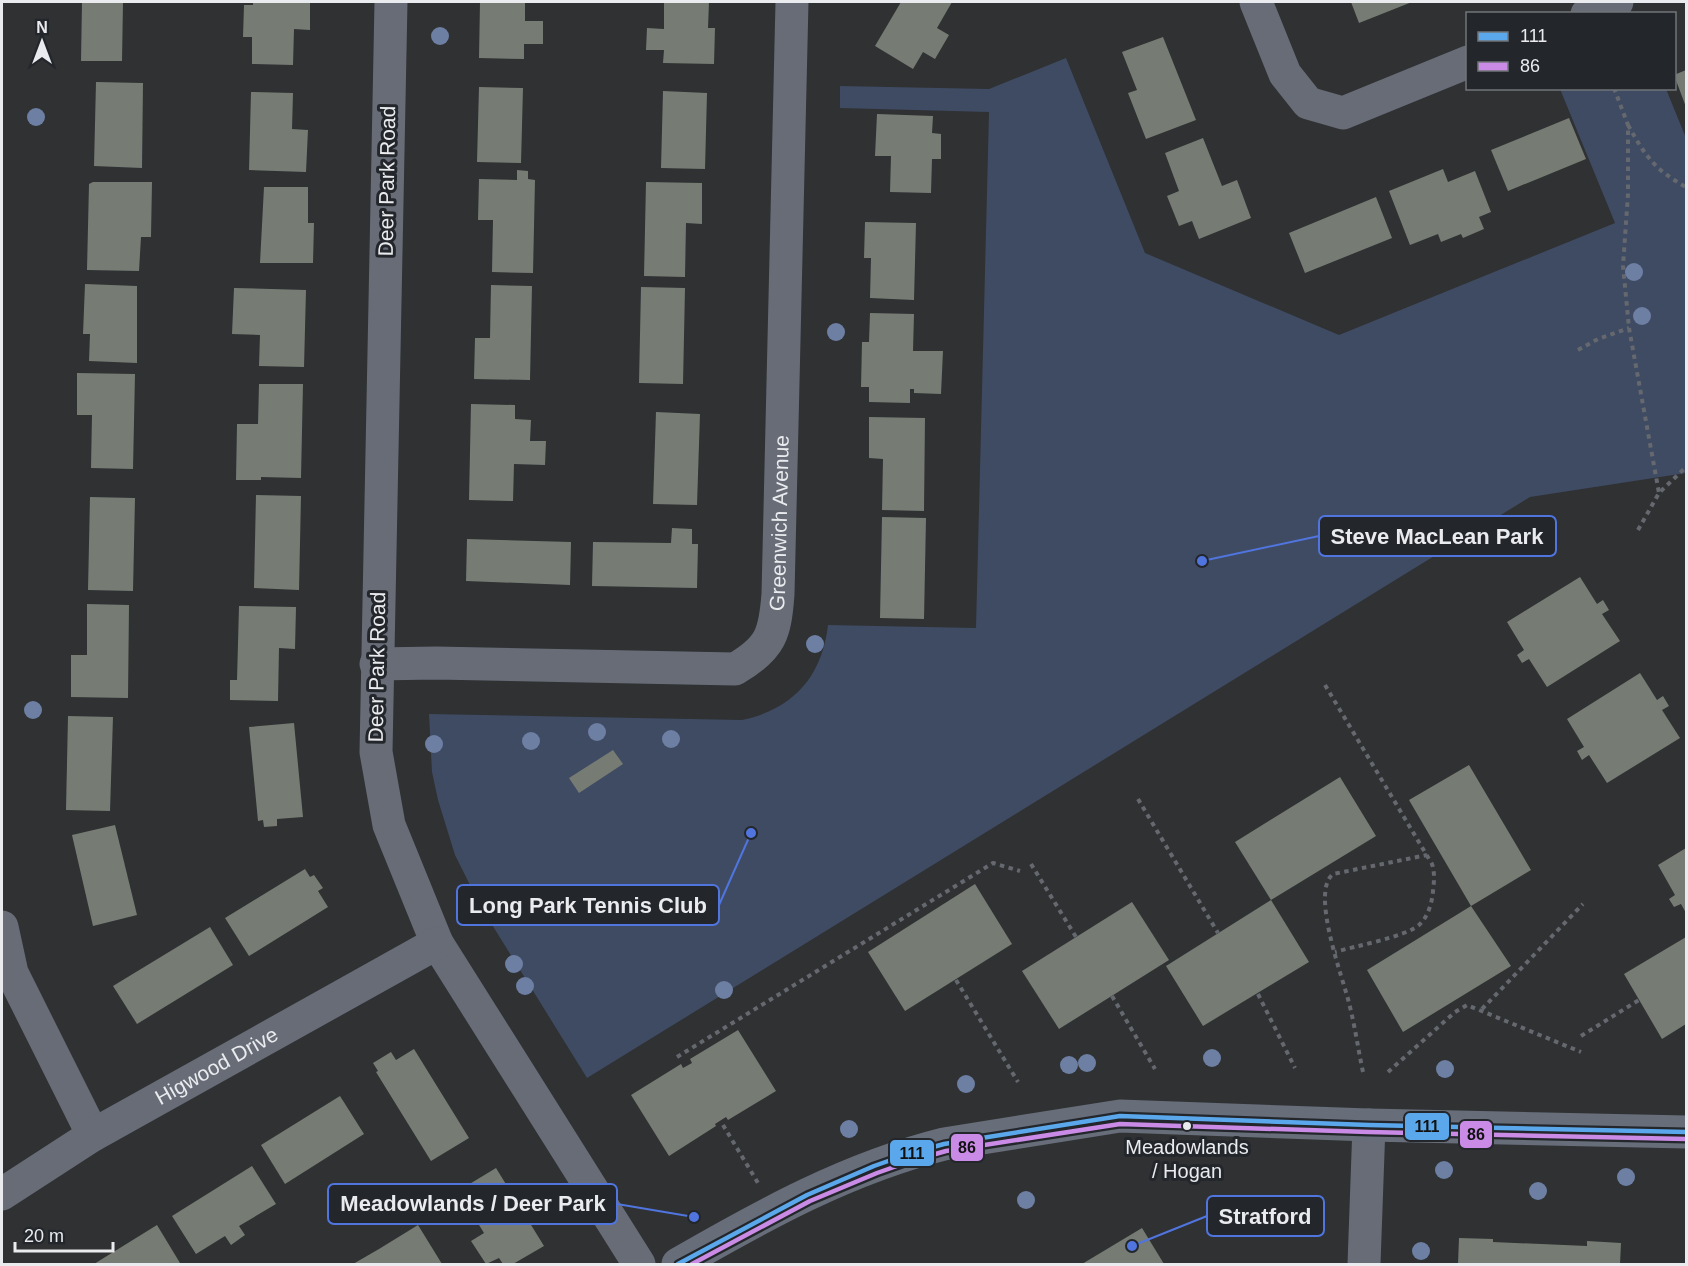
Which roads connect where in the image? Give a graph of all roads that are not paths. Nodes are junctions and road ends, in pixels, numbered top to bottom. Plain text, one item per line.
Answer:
1 (391, 2) edge
2 (792, 2) edge
3 (1256, 2) edge
4 (1617, 2) edge
5 (1592, 12) edge
6 (1466, 62) edge
7 (376, 664) junction
8 (2, 927) edge
9 (437, 943) junction
10 (1369, 1125) junction
11 (1686, 1132) edge
12 (93, 1136) junction
13 (2, 1194) edge
14 (639, 1264) edge
15 (678, 1264) edge
16 (1364, 1264) edge

1 - 7 street, Deer Park Road
2 - 7 street, Greenwich Avenue
3 - 6 street
4 - 5 street
7 - 9 street, Deer Park Road
8 - 12 street
9 - 12 street, Higwood Drive
9 - 14 street, Deer Park Road
10 - 11 main road
10 - 15 main road
10 - 16 street
12 - 13 street, Higwood Drive

